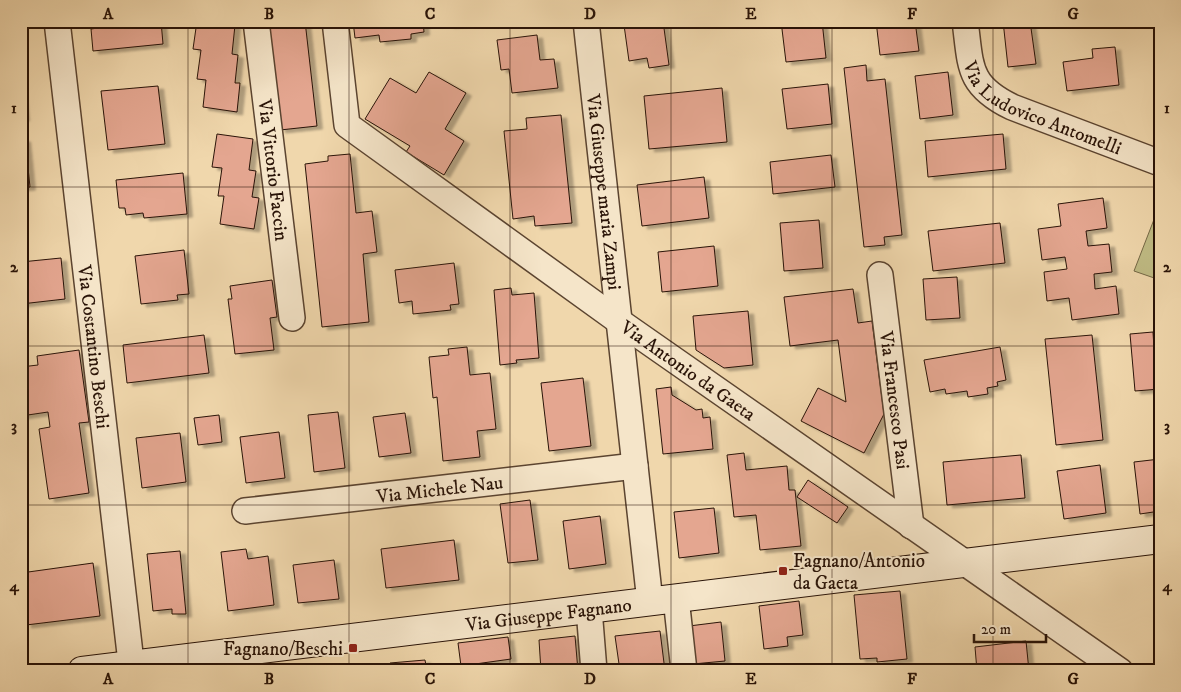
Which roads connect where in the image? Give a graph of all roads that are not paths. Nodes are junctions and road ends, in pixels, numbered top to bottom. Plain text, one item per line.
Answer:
1 (57, 21) edge
2 (256, 21) edge
3 (335, 21) edge
4 (586, 21) edge
5 (965, 21) edge
6 (1160, 163) edge
7 (880, 275) dead end
8 (292, 318) dead end
9 (620, 322) junction
10 (635, 466) junction
11 (245, 511) dead end
12 (911, 526) junction
13 (1160, 539) edge
14 (965, 564) junction
15 (663, 600) junction
16 (589, 609) junction
17 (132, 668) edge
18 (82, 671) edge
19 (594, 671) edge
20 (684, 671) edge
21 (1120, 671) edge

1 - 17 street, Via Costantino Beschi
2 - 8 street, Via Vittorio Faccin
3 - 9 street, Via Antonio da Gaeta
4 - 9 street, Via Giuseppe maria Zampi
5 - 6 street, Via Ludovico Antomelli
7 - 12 street, Via Francesco Pasi
9 - 10 street, Via Giuseppe maria Zampi
9 - 12 street, Via Antonio da Gaeta
10 - 11 street, Via Michele Nau
10 - 15 street, Via Giuseppe maria Zampi
12 - 14 street, Via Antonio da Gaeta
13 - 14 street, Via Giuseppe Fagnano
14 - 15 street, Via Giuseppe Fagnano
14 - 21 street, Via Antonio da Gaeta
15 - 16 street, Via Giuseppe Fagnano
15 - 20 street, Via Giuseppe maria Zampi
16 - 17 street, Via Giuseppe Fagnano
16 - 19 street
17 - 18 street, Via Giuseppe Fagnano

